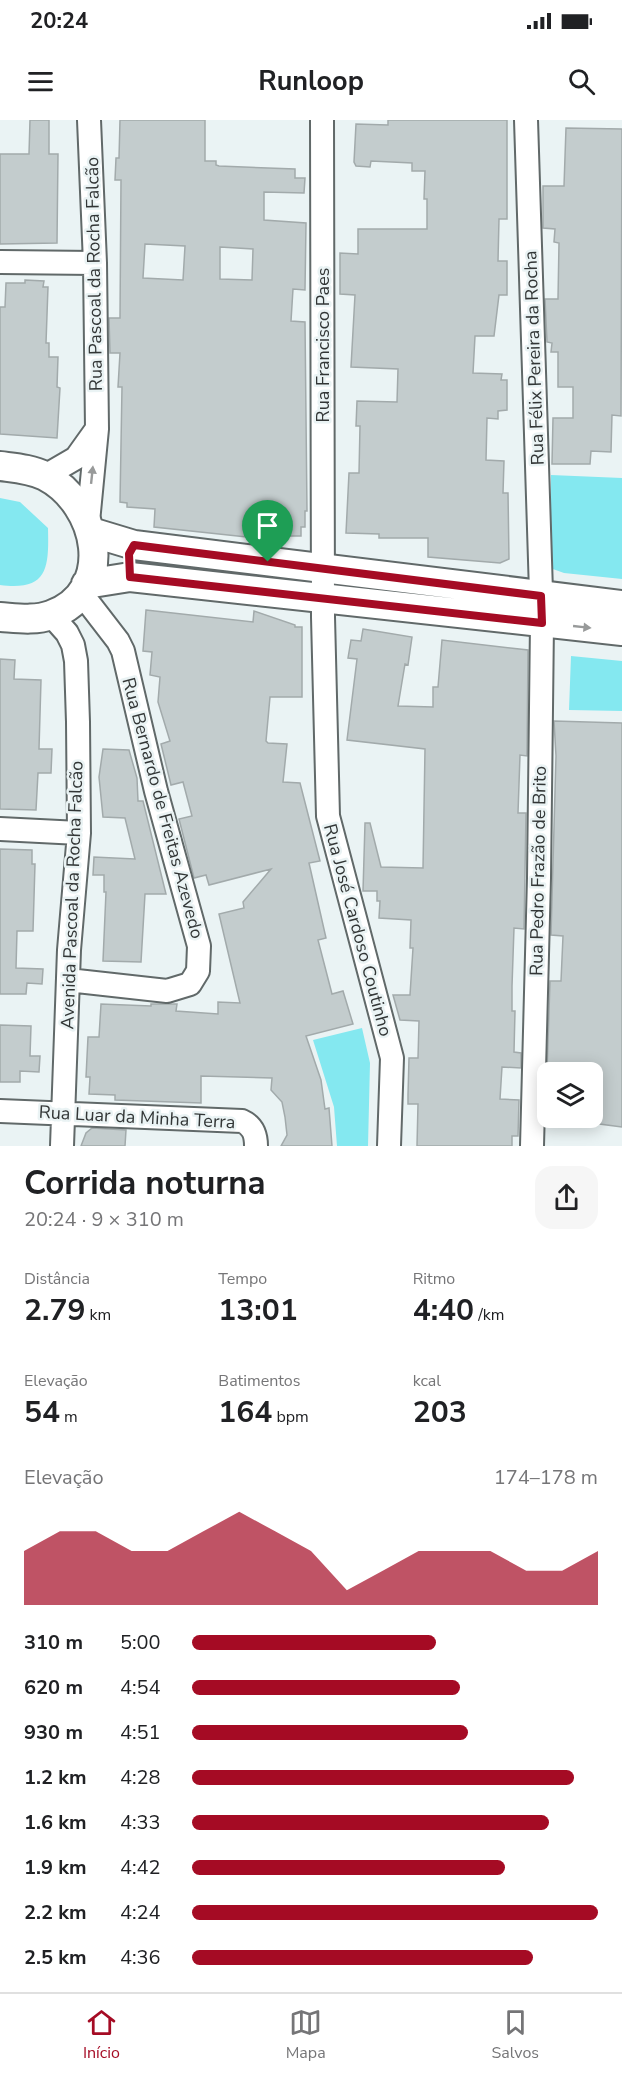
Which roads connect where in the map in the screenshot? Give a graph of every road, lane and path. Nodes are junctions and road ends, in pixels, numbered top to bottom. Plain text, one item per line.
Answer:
1 (89, 120) edge
2 (322, 120) edge
3 (526, 120) edge
4 (0, 262) edge
5 (95, 263) junction
6 (97, 429) junction
7 (0, 466) edge
8 (45, 476) junction
9 (90, 527) junction
10 (134, 545) junction
11 (324, 569) junction
12 (130, 577) junction
13 (71, 600) junction
14 (323, 600) junction
15 (622, 605) edge
16 (542, 610) junction
17 (0, 616) edge
18 (622, 631) edge
19 (0, 829) edge
20 (79, 832) junction
21 (68, 980) junction
22 (0, 1111) edge
23 (64, 1113) junction
24 (62, 1146) edge
25 (256, 1146) edge
26 (389, 1146) edge
27 (532, 1146) edge

1 - 5 street, Rua Pascoal da Rocha Falcão
2 - 11 street, Rua Francisco Paes
3 - 16 street, Rua Félix Pereira da Rocha
4 - 5 street
5 - 6 street, Rua Pascoal da Rocha Falcão
6 - 8 street
9 -> 6 street, Rua Pascoal da Rocha Falcão
7 - 8 street
8 - 9 street
9 - 10 street
9 - 13 street
10 - 11 street
10 - 12 street
11 - 14 street, Rua José Cardoso Coutinho
11 - 16 street
12 - 13 street
12 - 14 street
13 - 17 street
13 - 20 street, Avenida Pascoal da Rocha Falcão
13 - 21 street, Rua Bernardo de Freitas Azevedo
14 - 16 street
14 - 26 street, Rua José Cardoso Coutinho
15 - 16 street
16 -> 18 street
16 - 27 street, Rua Pedro Frazão de Brito
19 - 20 street
20 - 21 street, Avenida Pascoal da Rocha Falcão
21 - 23 street, Avenida Pascoal da Rocha Falcão
22 - 23 street, Rua Luar da Minha Terra
23 - 24 street, Avenida Pascoal da Rocha Falcão
23 - 25 street, Rua Luar da Minha Terra

